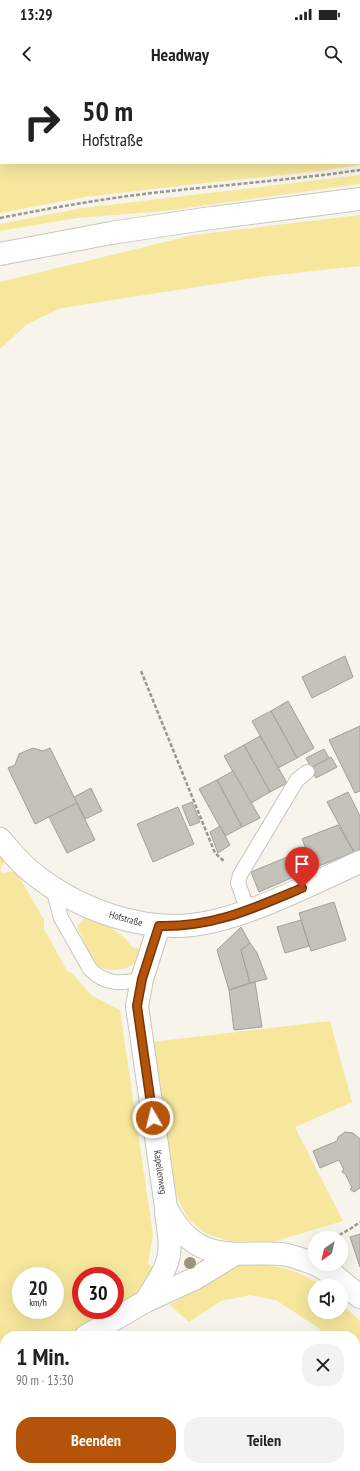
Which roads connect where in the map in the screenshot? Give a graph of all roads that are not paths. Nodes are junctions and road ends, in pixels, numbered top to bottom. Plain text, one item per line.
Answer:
1 (360, 199) edge
2 (0, 254) edge
3 (307, 772) dead end
4 (0, 839) edge
5 (360, 862) edge
6 (53, 888) junction
7 (248, 911) junction
8 (159, 926) junction
9 (142, 979) junction
10 (166, 1207) junction
11 (235, 1254) junction
12 (308, 1262) edge
13 (327, 1271) edge
14 (360, 1297) edge
15 (146, 1301) junction
16 (95, 1331) edge

1 - 2 street
3 - 7 lane
4 - 6 street, Hofstraße
5 - 7 street, Hofstraße
6 - 8 street, Hofstraße
6 - 9 lane
7 - 8 street, Hofstraße
8 - 9 street, Kapellenweg
9 - 10 street, Kapellenweg
10 - 11 street, Kapellenweg
10 - 15 street, Kapellenweg
11 - 12 street, Kapellenweg
11 - 15 street
13 - 14 street, Kapellenweg
15 - 16 street

